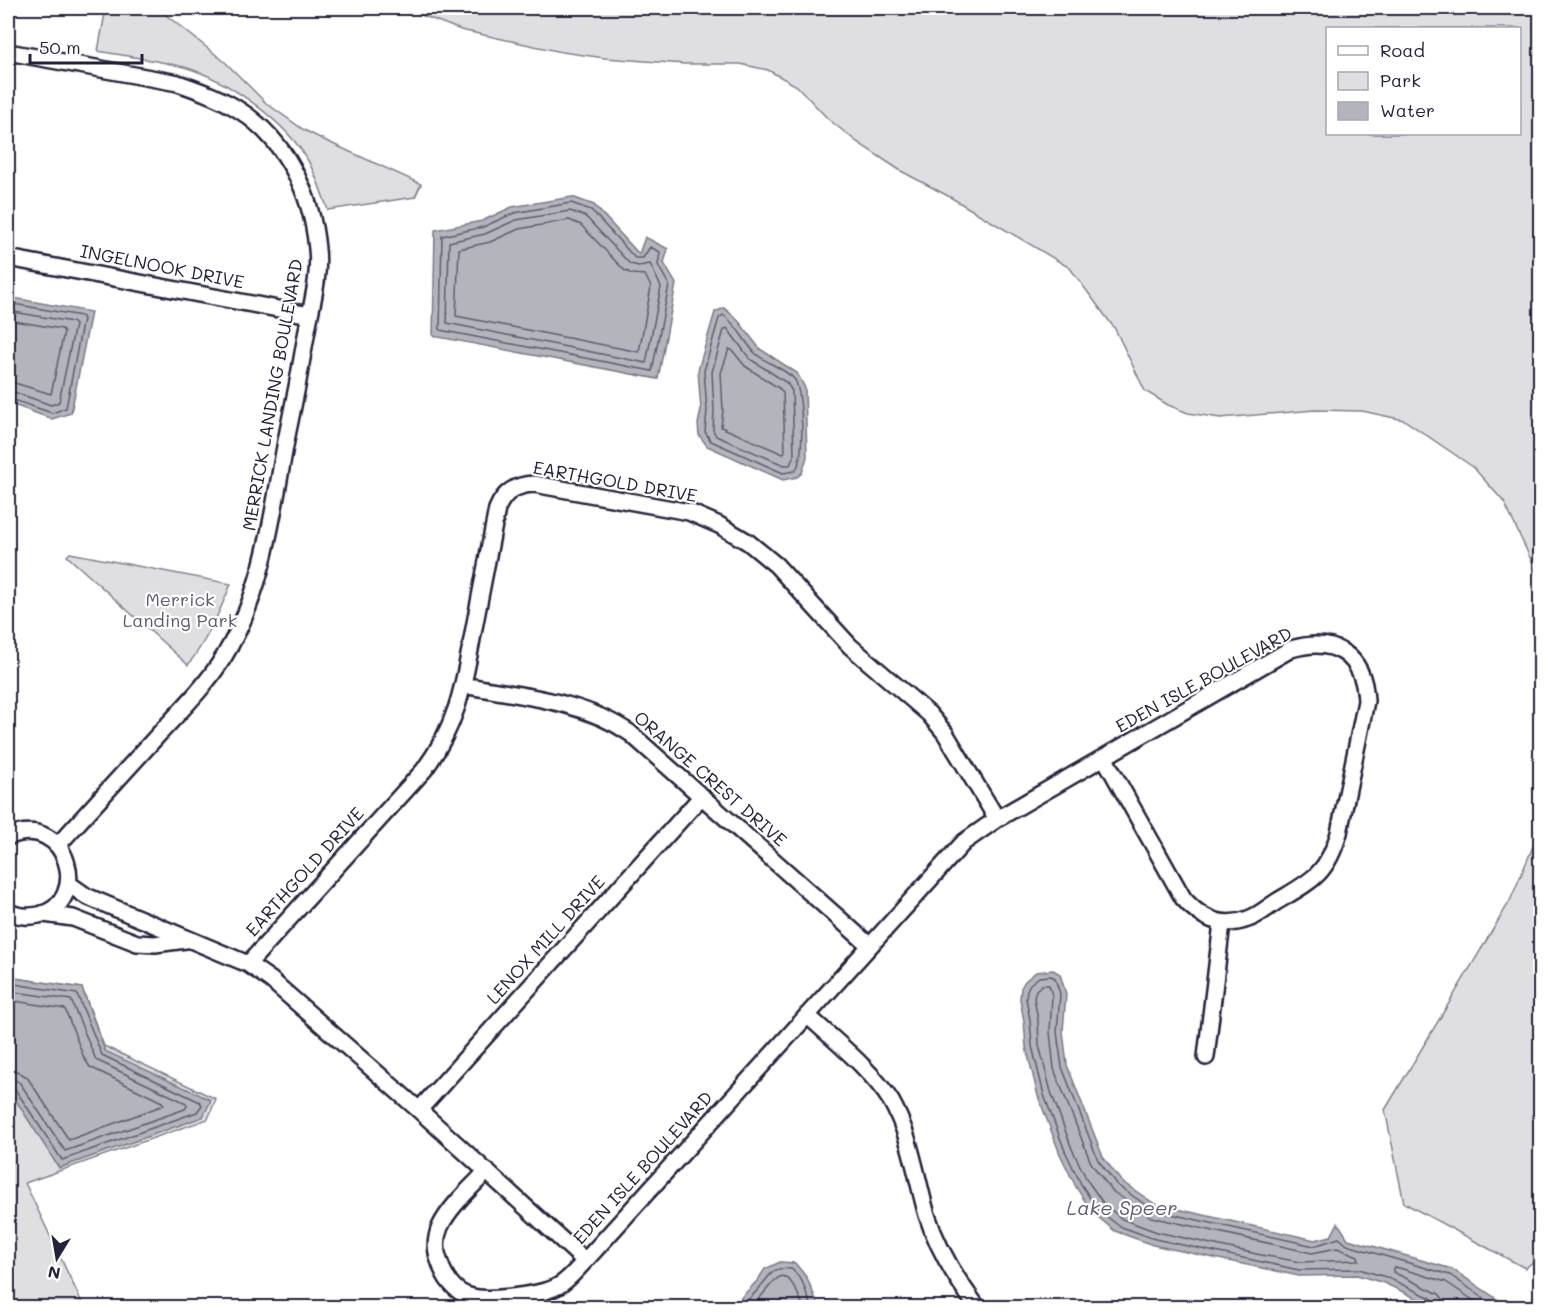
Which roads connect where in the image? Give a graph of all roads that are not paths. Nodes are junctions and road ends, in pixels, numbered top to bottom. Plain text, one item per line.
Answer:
1 (8, 52) edge
2 (8, 258) edge
3 (310, 315) junction
4 (463, 685) junction
5 (1105, 759) junction
6 (702, 796) junction
7 (998, 819) junction
8 (8, 837) edge
9 (58, 845) junction
10 (69, 884) junction
11 (8, 911) edge
12 (44, 914) junction
13 (1222, 923) junction
14 (189, 940) junction
15 (869, 945) junction
16 (248, 964) junction
17 (807, 1016) junction
18 (1206, 1057) dead end
19 (419, 1110) junction
20 (487, 1171) junction
21 (585, 1261) junction
22 (978, 1308) edge

1 - 3 street, MERRICK LANDING BOULEVARD
2 - 3 street, INGELNOOK DRIVE
3 - 9 street, MERRICK LANDING BOULEVARD
4 - 6 street, ORANGE CREST DRIVE
4 - 7 street, EARTHGOLD DRIVE
4 - 16 street, EARTHGOLD DRIVE
5 - 7 street, EDEN ISLE BOULEVARD
5 - 13 street
5 - 13 street, EDEN ISLE BOULEVARD
6 - 15 street, ORANGE CREST DRIVE
6 - 19 street, LENOX MILL DRIVE
7 - 15 street, EDEN ISLE BOULEVARD
8 - 9 street
9 - 10 street
10 - 12 street
10 - 14 street, EDEN ISLE BOULEVARD
11 - 12 street, EDEN ISLE BOULEVARD
12 - 14 street, EDEN ISLE BOULEVARD
13 - 18 street
14 - 16 street, EDEN ISLE BOULEVARD
15 - 17 street, EDEN ISLE BOULEVARD
16 - 19 street, EDEN ISLE BOULEVARD
17 - 21 street, EDEN ISLE BOULEVARD
17 - 22 street
19 - 20 street, EDEN ISLE BOULEVARD
20 - 21 street, EDEN ISLE BOULEVARD
20 - 21 street

